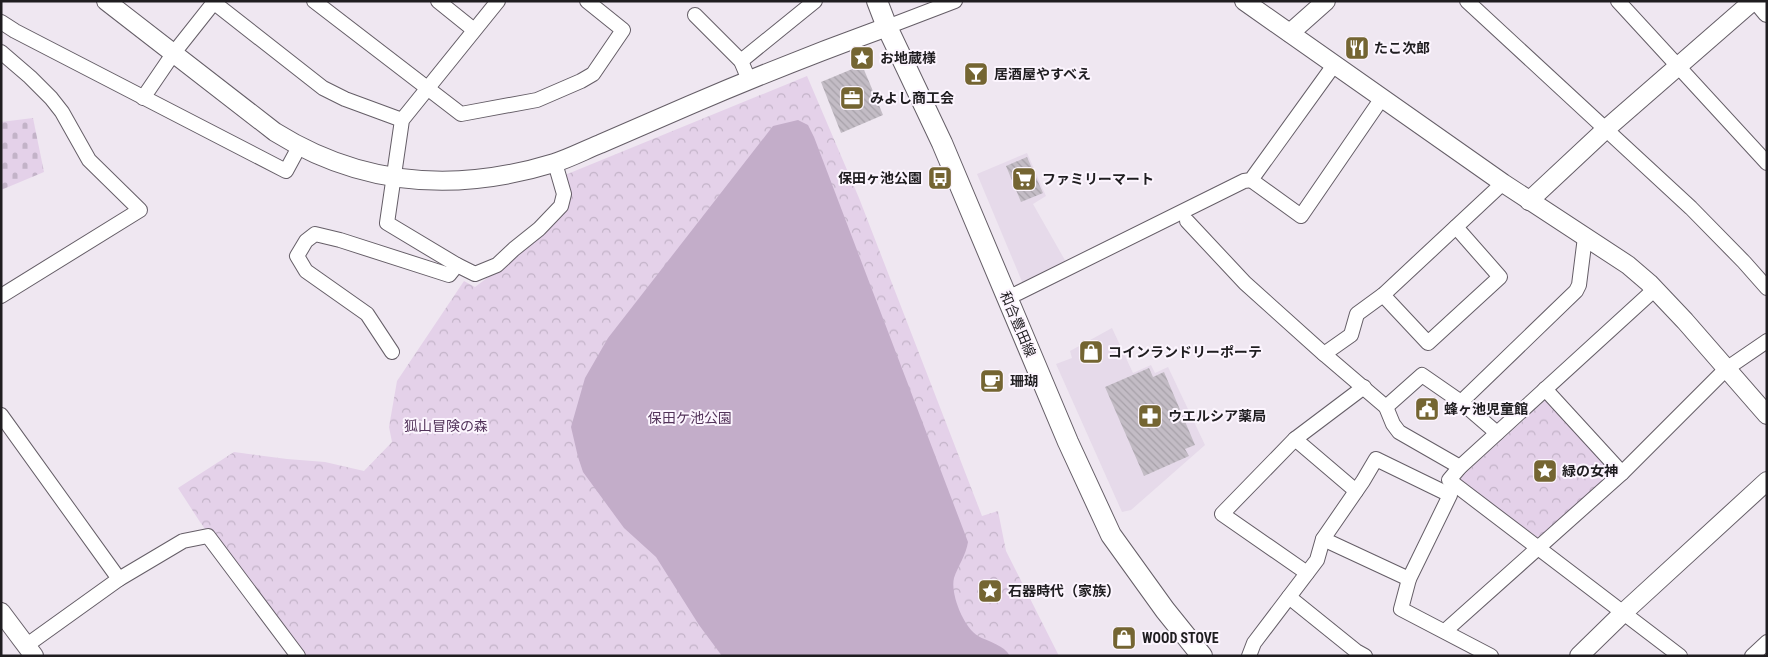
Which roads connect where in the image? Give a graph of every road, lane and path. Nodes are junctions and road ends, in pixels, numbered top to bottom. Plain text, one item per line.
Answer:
1 (106, 1) edge
2 (314, 1) edge
3 (438, 1) edge
4 (498, 1) edge
5 (587, 1) edge
6 (815, 1) edge
7 (877, 1) edge
8 (955, 1) edge
9 (1244, 1) edge
10 (1326, 1) edge
11 (1467, 1) edge
12 (1618, 1) edge
13 (1753, 1) edge
14 (1757, 1) edge
15 (214, 2) edge
16 (1767, 13) edge
17 (695, 14) dead end
18 (1, 22) edge
19 (887, 26) junction
20 (474, 30) junction
21 (1290, 33) junction
22 (1, 52) edge
23 (174, 54) junction
24 (740, 61) junction
25 (1334, 65) junction
26 (1678, 66) junction
27 (748, 80) junction
28 (428, 90) junction
29 (143, 98) junction
30 (1382, 98) junction
31 (402, 120) junction
32 (1606, 129) junction
33 (300, 148) junction
34 (555, 163) junction
35 (1767, 163) edge
36 (393, 178) junction
37 (1251, 180) junction
38 (1503, 183) junction
39 (1529, 200) junction
40 (1187, 221) dead end
41 (1456, 227) junction
42 (1585, 237) junction
43 (456, 265) junction
44 (1767, 288) edge
45 (1655, 289) junction
46 (1383, 295) junction
47 (1, 296) edge
48 (1007, 297) junction
49 (1767, 342) edge
50 (392, 352) dead end
51 (1324, 354) junction
52 (1726, 369) junction
53 (1364, 387) junction
54 (1545, 390) junction
55 (1461, 402) junction
56 (1386, 407) junction
57 (1, 415) edge
58 (1767, 415) edge
59 (1497, 433) junction
60 (1295, 439) junction
61 (1460, 467) junction
62 (1622, 473) junction
63 (1767, 481) edge
64 (1356, 491) junction
65 (1323, 539) junction
66 (1539, 549) junction
67 (1307, 573) junction
68 (119, 579) junction
69 (1409, 579) junction
70 (1289, 596) junction
71 (1, 612) edge
72 (1623, 613) junction
73 (1445, 632) junction
74 (1767, 642) edge
75 (31, 651) edge
76 (1358, 654) edge
77 (298, 656) edge
78 (1202, 656) edge
79 (1249, 656) edge
80 (1491, 656) edge
81 (1579, 656) edge
82 (1680, 656) edge
83 (1752, 656) edge

1 - 23 street
2 - 28 street
3 - 20 street
4 - 20 street
5 - 28 street
6 - 24 street
7 - 19 main road, 和合豊田線
8 - 19 street
9 - 21 street
10 - 21 street
11 - 32 street
12 - 26 street
13 - 26 street
14 - 16 street
15 - 23 street
15 - 31 street
17 - 24 street
18 - 29 street
19 - 27 street
19 - 48 main road, 和合豊田線
20 - 28 street
21 - 25 street
22 - 47 street
23 - 29 street
23 - 33 street
24 - 27 street
25 - 30 street
25 - 37 street
26 - 32 street
26 - 35 street
27 - 34 street
28 - 31 street
29 - 33 street
30 - 37 street
30 - 38 street
31 - 36 street
32 - 39 street
32 - 44 street
33 - 36 street
34 - 36 street
34 - 43 street
36 - 43 street
37 - 48 street
38 - 39 street
38 - 41 street
39 - 42 street
40 - 51 street
41 - 46 street
41 - 46 street
42 - 45 street
42 - 55 street
43 - 50 street
45 - 52 street
45 - 54 street
46 - 51 street
48 - 78 main road, 和合豊田線
49 - 52 street
51 - 53 street
52 - 58 street
52 - 62 street
53 - 56 street
53 - 60 street
54 - 59 street
54 - 62 street
55 - 56 street
55 - 59 street
56 - 61 street
57 - 68 street
59 - 61 street
60 - 64 street
60 - 67 street
61 - 66 street
62 - 66 street
63 - 72 street
64 - 65 street
64 - 69 street
65 - 67 street
65 - 69 street
66 - 72 street
66 - 73 street
67 - 70 street
68 - 75 street
68 - 77 street
69 - 73 street
70 - 76 street
70 - 79 street
71 - 75 street
72 - 81 street
72 - 82 street
73 - 80 street
74 - 83 street

